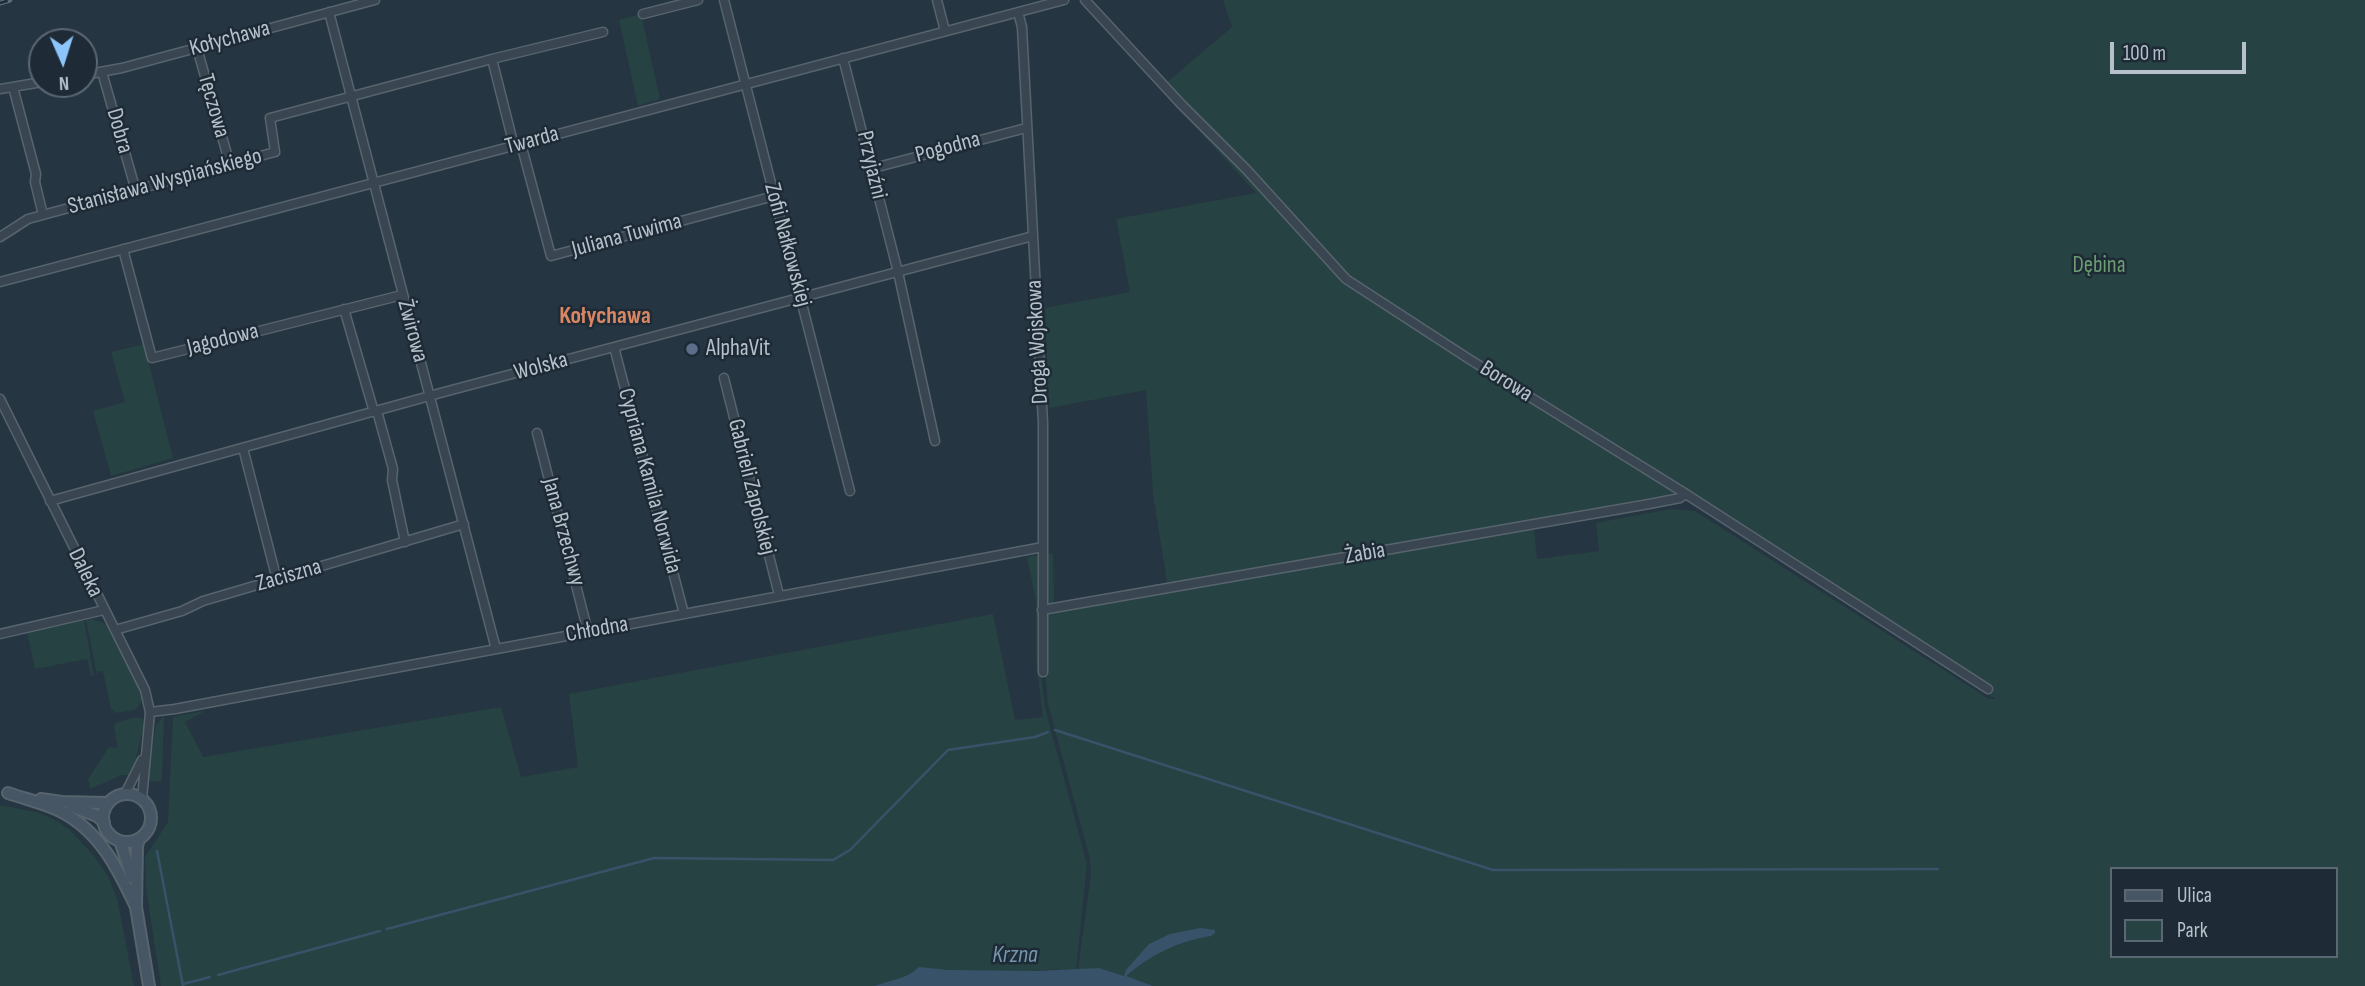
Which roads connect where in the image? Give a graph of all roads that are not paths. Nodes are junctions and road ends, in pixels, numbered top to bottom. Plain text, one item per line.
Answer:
1 (375, 0) edge
2 (698, 0) edge
3 (724, 0) edge
4 (937, 0) edge
5 (1064, 0) edge
6 (1085, 0) edge
7 (329, 12) junction
8 (1018, 12) junction
9 (643, 15) dead end
10 (945, 31) junction
11 (603, 32) dead end
12 (197, 48) junction
13 (844, 58) junction
14 (492, 59) junction
15 (102, 72) junction
16 (98, 73) edge
17 (28, 84) edge
18 (746, 84) junction
19 (13, 87) junction
20 (0, 89) edge
21 (352, 96) junction
22 (1026, 128) junction
23 (517, 145) junction
24 (230, 165) junction
25 (870, 169) junction
26 (373, 183) junction
27 (136, 191) junction
28 (774, 196) junction
29 (43, 215) junction
30 (1033, 236) junction
31 (0, 237) edge
32 (123, 249) junction
33 (898, 272) junction
34 (0, 282) edge
35 (402, 295) junction
36 (801, 297) junction
37 (344, 309) junction
38 (614, 347) junction
39 (723, 378) dead end
40 (429, 397) junction
41 (0, 399) edge
42 (376, 412) junction
43 (537, 433) dead end
44 (935, 442) dead end
45 (243, 448) junction
46 (850, 491) dead end
47 (1686, 494) junction
48 (50, 501) junction
49 (464, 524) junction
50 (405, 542) junction
51 (1044, 547) junction
52 (277, 580) junction
53 (779, 595) junction
54 (104, 610) junction
55 (1042, 610) junction
56 (684, 614) junction
57 (115, 630) junction
58 (589, 632) junction
59 (0, 634) edge
60 (496, 649) junction
61 (1043, 672) dead end
62 (1988, 689) dead end
63 (150, 712) junction
64 (145, 751) junction
65 (4, 792) edge
66 (125, 794) junction
67 (142, 799) junction
68 (62, 802) junction
69 (108, 803) junction
70 (104, 822) junction
71 (139, 839) junction
72 (120, 841) junction
73 (135, 890) junction
74 (136, 907) junction
75 (149, 986) edge

1 - 7 street, Kołychawa
2 - 9 street
3 - 18 street, Zofii Nałkowskiej
4 - 10 street
5 - 8 street, Twarda
6 - 47 street, Borowa
7 - 12 street, Kołychawa
7 - 21 street, Żwirowa
8 - 10 street, Twarda
8 - 22 street, Droga Wojskowa
10 - 13 street, Twarda
11 - 14 street, Stanisława Wyspiańskiego
12 - 15 street, Kołychawa
12 - 24 street, Tęczowa
13 - 18 street, Twarda
13 - 25 street, Przyjaźni
14 - 21 street, Stanisława Wyspiańskiego
14 - 23 street
15 - 16 street, Kołychawa
15 - 27 street, Dobra
17 - 19 street
18 - 23 street, Twarda
18 - 28 street, Zofii Nałkowskiej
19 - 20 street
19 - 29 street, Stanisława Wyspiańskiego
21 - 24 street, Stanisława Wyspiańskiego
21 - 26 street, Żwirowa
22 - 25 street, Pogodna
22 - 30 street, Droga Wojskowa
23 - 26 street, Twarda
23 - 28 street, Juliana Tuwima
24 - 27 street, Stanisława Wyspiańskiego
25 - 33 street, Przyjaźni
26 - 32 street, Twarda
26 - 35 street, Żwirowa
27 - 29 street, Stanisława Wyspiańskiego
28 - 36 street, Zofii Nałkowskiej
29 - 31 street, Stanisława Wyspiańskiego
30 - 33 street, Wolska
30 - 51 street, Droga Wojskowa
32 - 34 street, Twarda
32 - 37 street, Jagodowa
33 - 36 street, Wolska
33 - 44 street, Przyjaźni
35 - 37 street, Jagodowa
35 - 40 street, Żwirowa
36 - 38 street, Wolska
36 - 46 street, Zofii Nałkowskiej
37 - 42 street
38 - 40 street, Wolska
38 - 56 street, Cypriana Kamila Norwida
39 - 53 street, Gabrieli Zapolskiej
40 - 42 street, Wolska
40 - 49 street, Żwirowa
41 - 48 street, Daleka
42 - 45 street, Wolska
42 - 50 street
43 - 58 street, Jana Brzechwy
45 - 48 street, Wolska
45 - 52 street
47 - 55 street, Żabia
47 - 62 street, Borowa
48 - 54 street, Daleka
49 - 50 street, Zaciszna
49 - 60 street, Żwirowa
50 - 52 street, Zaciszna
51 - 53 street, Chłodna
51 - 55 street, Droga Wojskowa
52 - 57 street, Zaciszna
53 - 56 street, Chłodna
54 - 57 street, Daleka
54 - 59 street
55 - 61 street, Droga Wojskowa
56 - 58 street, Chłodna
57 - 63 street, Daleka
58 - 60 street, Chłodna
60 - 63 street, Chłodna
63 - 64 street, Daleka
64 - 66 street, Daleka
64 - 67 street, Daleka
65 - 68 street
65 - 74 street
66 - 67 street
66 - 69 street
67 - 71 street
68 - 69 street
68 - 70 street
69 - 70 street
70 - 72 street
71 - 72 street
71 - 73 street
72 - 73 street
73 - 74 street
74 - 75 street

